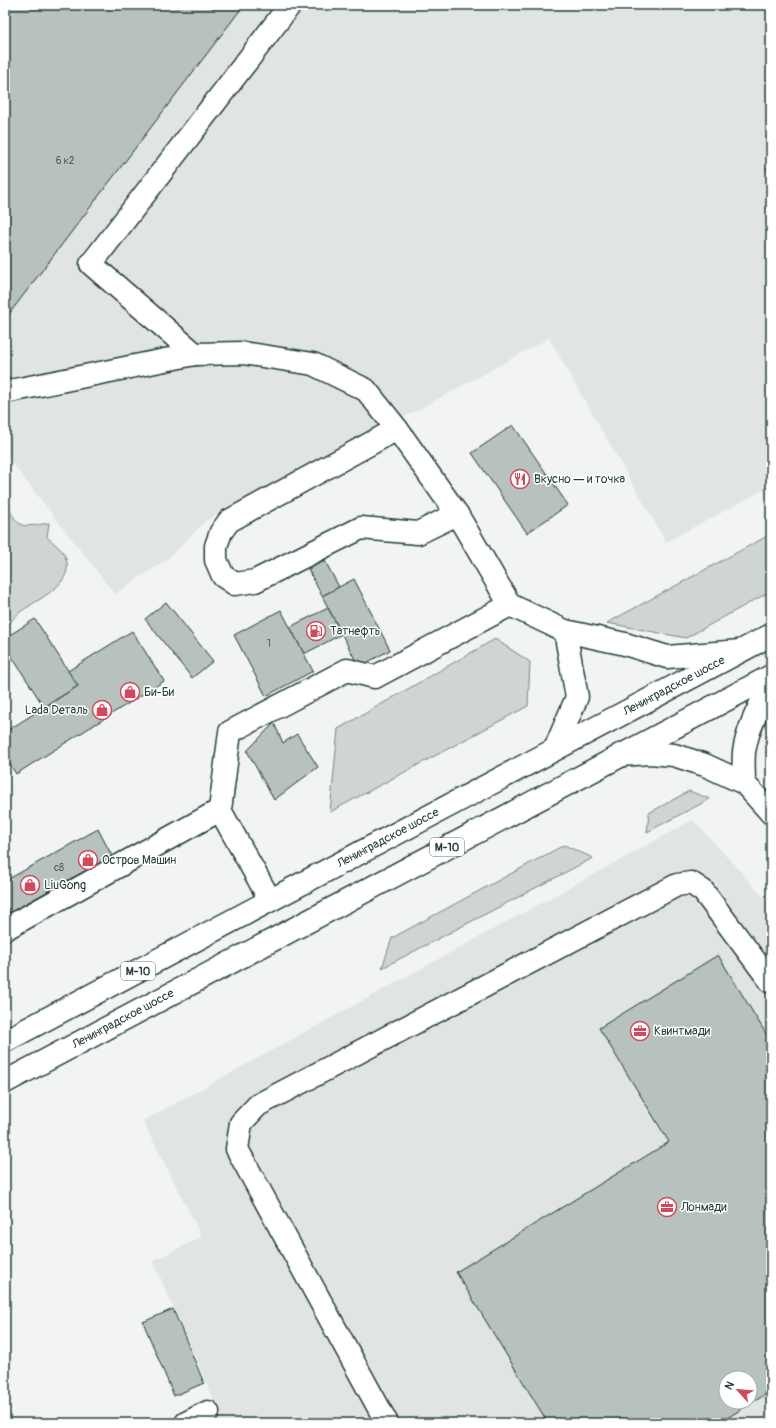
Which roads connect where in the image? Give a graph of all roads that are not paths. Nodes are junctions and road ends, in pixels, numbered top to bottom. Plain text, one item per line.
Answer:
1 (290, 5) edge
2 (195, 354) junction
3 (5, 392) edge
4 (398, 429) junction
5 (457, 514) junction
6 (510, 605) junction
7 (565, 631) junction
8 (771, 635) edge
9 (740, 651) junction
10 (771, 676) edge
11 (771, 685) edge
12 (556, 749) junction
13 (620, 755) junction
14 (744, 783) junction
15 (220, 810) junction
16 (771, 813) edge
17 (270, 900) junction
18 (5, 929) edge
19 (771, 982) edge
20 (5, 1041) edge
21 (5, 1082) edge
22 (208, 1412) dead end
23 (186, 1423) edge
24 (387, 1423) edge

1 - 2 main road
2 - 3 main road
2 - 4 main road
4 - 5 main road
4 - 5 main road
5 - 6 main road
6 - 7 main road
6 - 15 main road
7 - 9 main road
7 - 12 main road
8 - 9 main road, Ленинградское шоссе / М-10
9 - 12 main road, Ленинградское шоссе / М-10
10 - 13 main road, Ленинградское шоссе / М-10
11 - 14 main road
12 - 17 main road, Ленинградское шоссе / М-10
13 - 14 main road
13 - 21 main road, Ленинградское шоссе / М-10
14 - 16 main road
15 - 17 main road
15 - 18 main road
17 - 20 main road, Ленинградское шоссе / М-10
19 - 24 main road
22 - 23 main road

